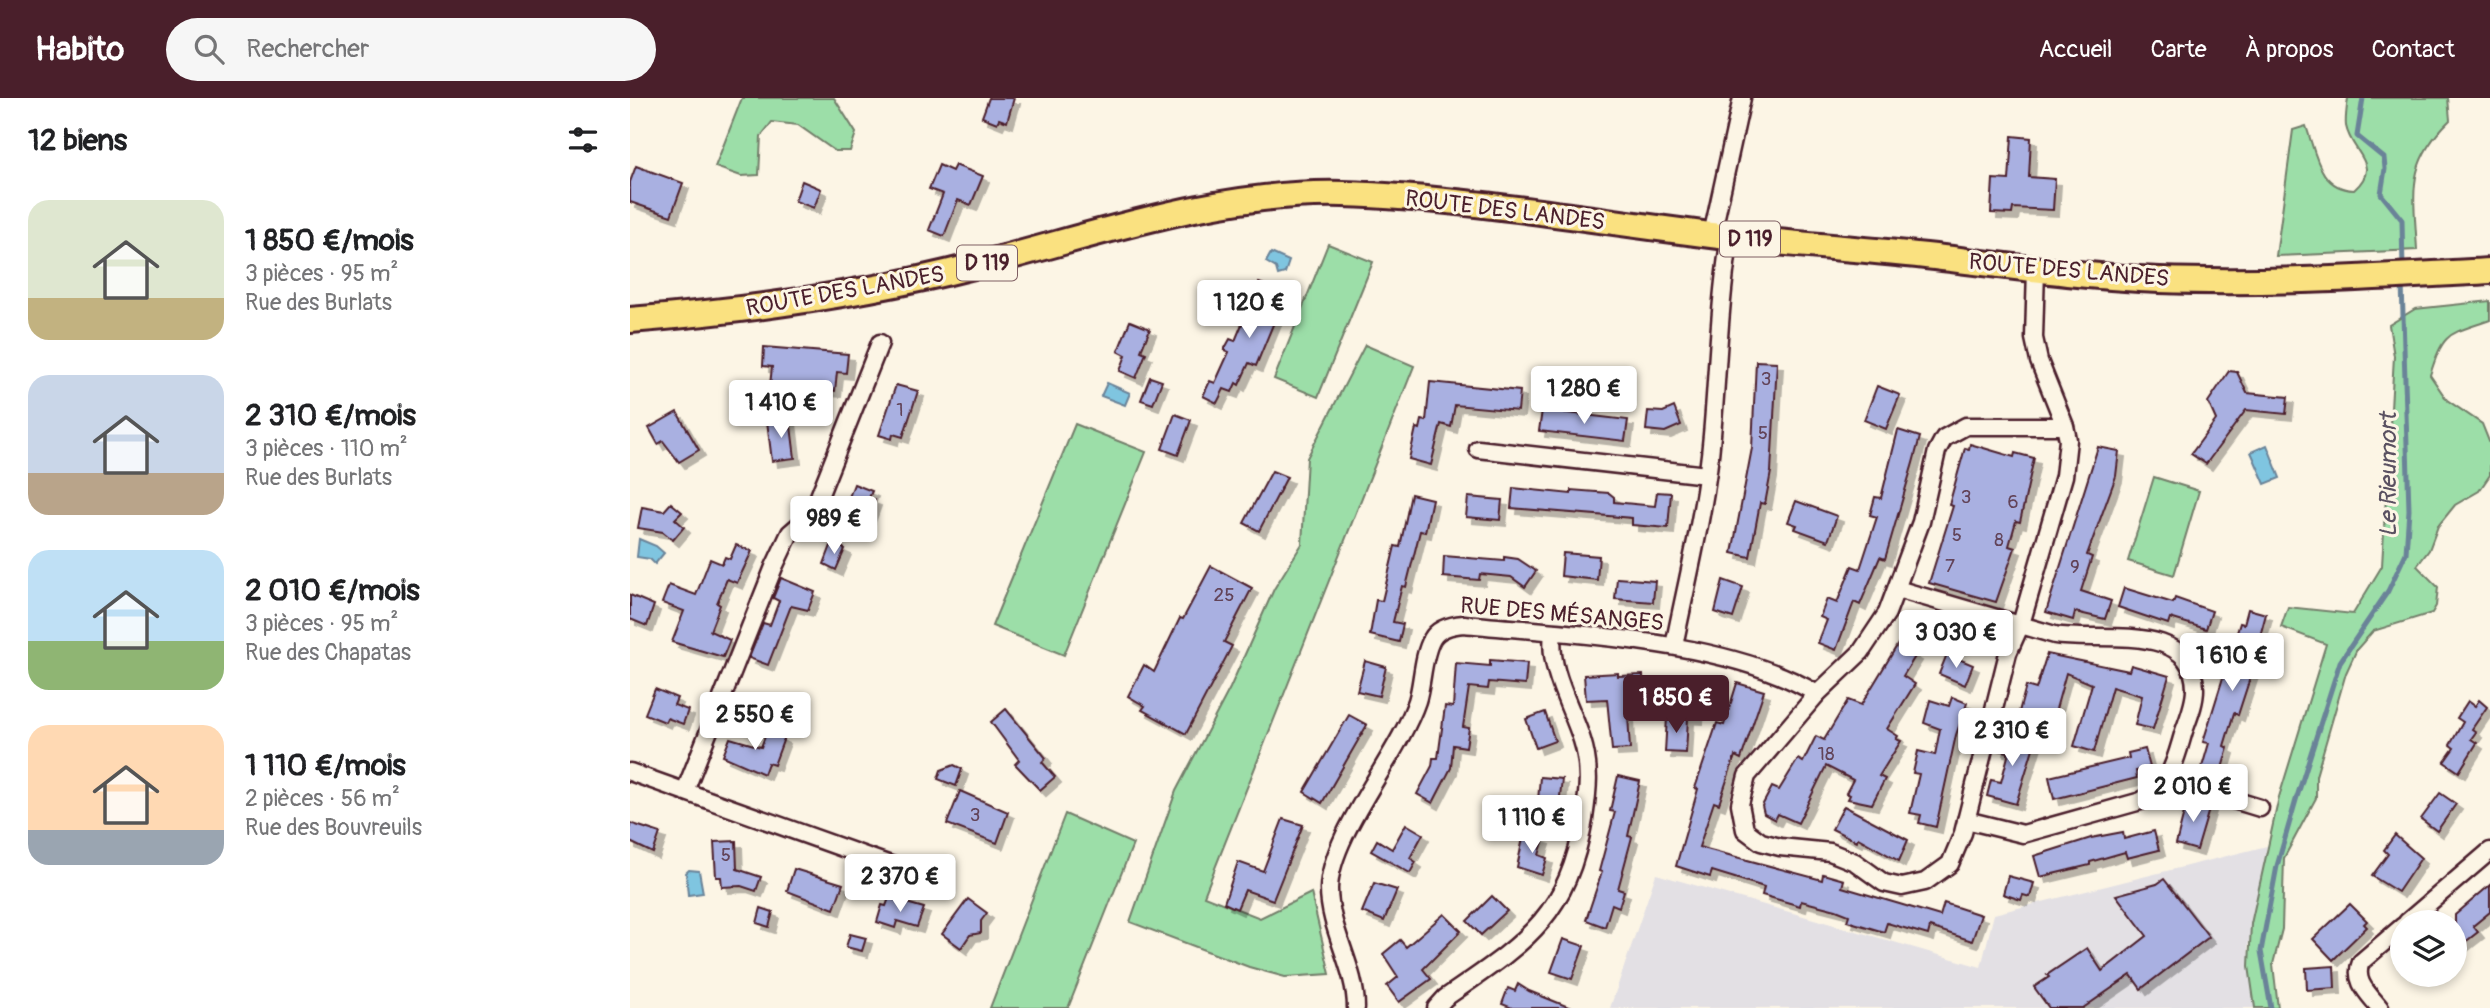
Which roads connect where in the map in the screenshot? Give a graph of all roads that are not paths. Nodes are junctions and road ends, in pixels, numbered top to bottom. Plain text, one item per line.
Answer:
1 (1742, 98) edge
2 (1721, 236) junction
3 (2036, 269) junction
4 (2490, 271) edge
5 (630, 320) edge
6 (880, 343) dead end
7 (2065, 425) junction
8 (1478, 449) dead end
9 (1707, 475) junction
10 (1897, 589) junction
11 (2021, 624) junction
12 (1553, 633) junction
13 (1674, 646) junction
14 (1817, 694) junction
15 (630, 772) edge
16 (2168, 780) junction
17 (685, 791) junction
18 (2260, 808) dead end
19 (1966, 820) junction
20 (2490, 851) edge
21 (917, 866) dead end
22 (2421, 910) edge
23 (2390, 937) edge
24 (1356, 1008) edge
25 (1436, 1008) edge
26 (2379, 1008) edge

1 - 2 street, RUE DES MÉSANGES
2 - 3 main road, ROUTE DES LANDES / D 119
2 - 5 main road, ROUTE DES LANDES / D 119
2 - 9 street, RUE DES MÉSANGES
3 - 4 main road, ROUTE DES LANDES / D 119
3 - 7 street
6 - 17 street
7 - 10 street
7 - 11 street
8 - 9 street
9 - 13 street, RUE DES MÉSANGES
10 - 11 street
10 - 14 street
11 - 16 street
11 - 19 street
12 - 13 street, RUE DES MÉSANGES
12 - 24 street, RUE DES MÉSANGES
12 - 25 street
13 - 14 street
14 - 19 street
15 - 17 street
16 - 18 street
16 - 19 street
17 - 21 street
20 - 22 street
23 - 26 street

